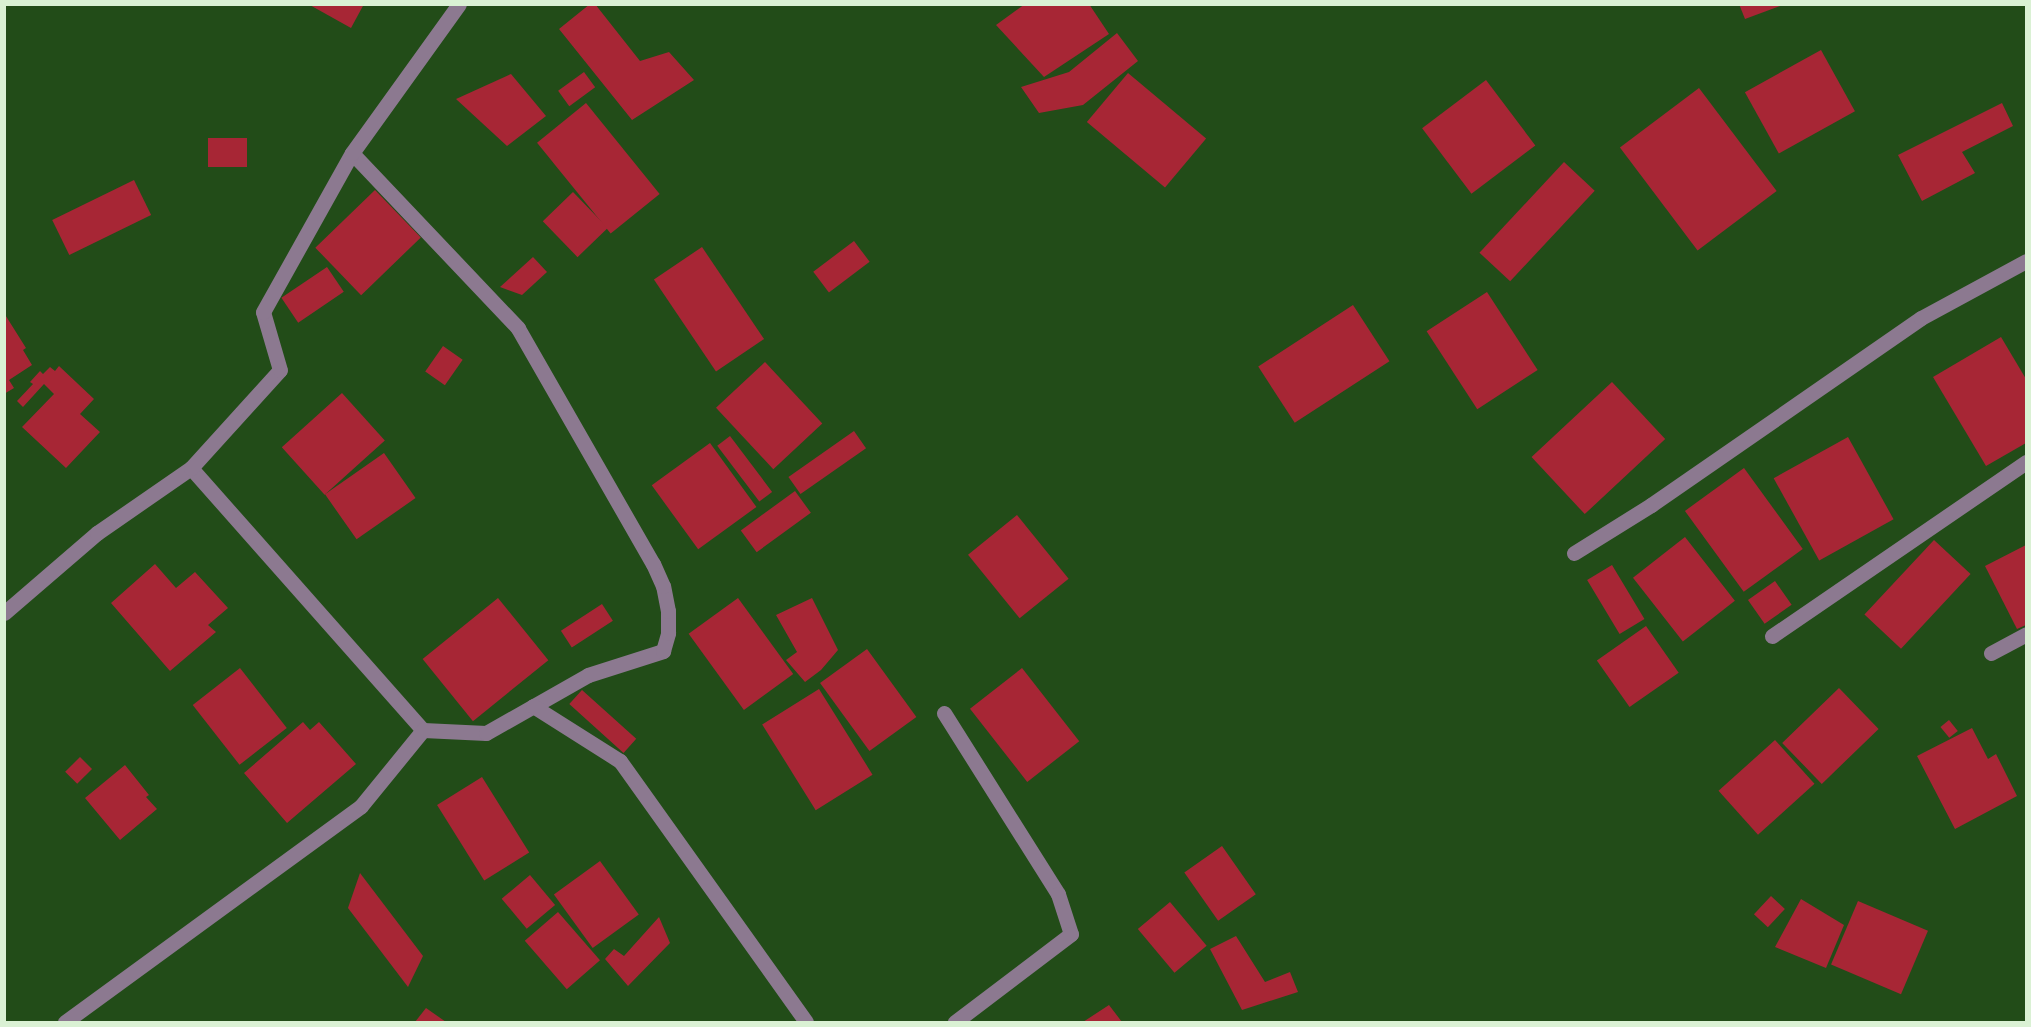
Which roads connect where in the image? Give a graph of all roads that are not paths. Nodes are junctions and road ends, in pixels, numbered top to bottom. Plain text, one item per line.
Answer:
1 (459, 4) edge
2 (352, 153) junction
3 (2026, 261) edge
4 (2026, 462) edge
5 (191, 468) junction
6 (1574, 553) dead end
7 (4, 613) edge
8 (2026, 634) edge
9 (1772, 636) dead end
10 (1991, 652) dead end
11 (533, 706) junction
12 (944, 713) dead end
13 (423, 730) junction
14 (65, 1023) edge
15 (806, 1023) edge
16 (955, 1023) edge

1 - 2 street
2 - 5 street
2 - 11 street
3 - 6 street
4 - 9 street
5 - 7 street
5 - 13 street
8 - 10 street
11 - 13 street
11 - 15 street
12 - 16 street
13 - 14 street

